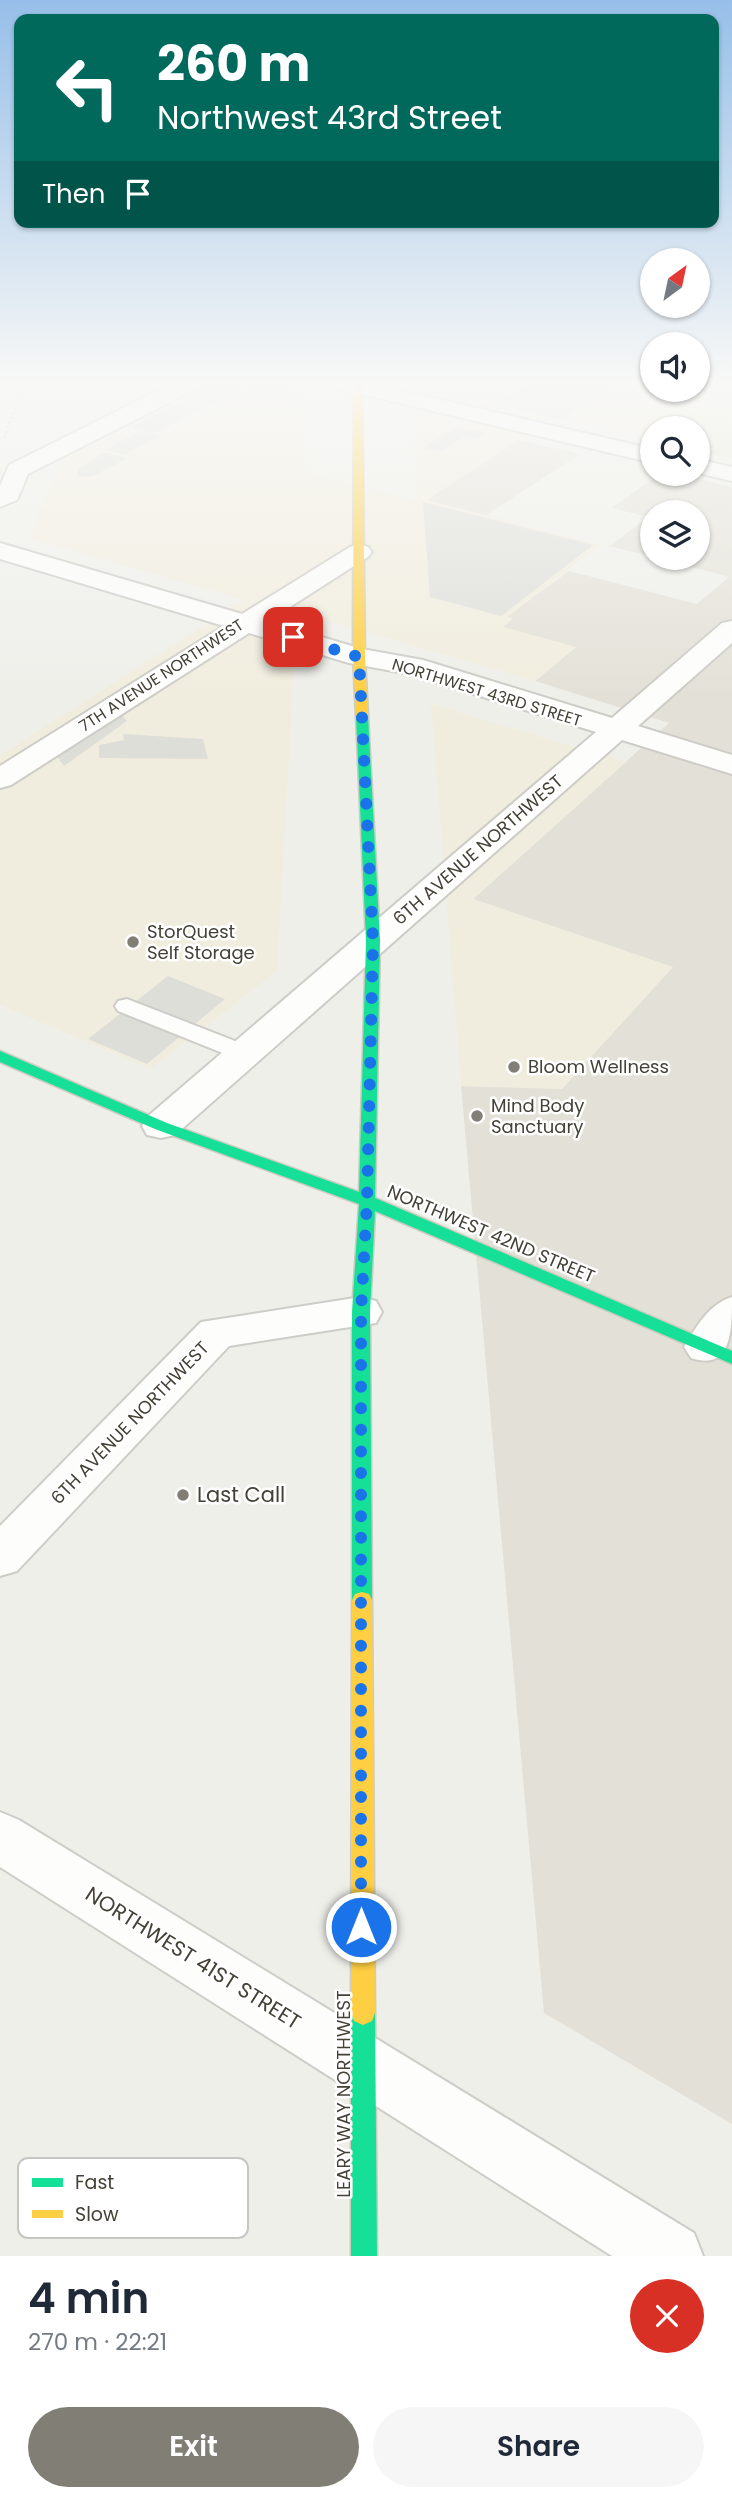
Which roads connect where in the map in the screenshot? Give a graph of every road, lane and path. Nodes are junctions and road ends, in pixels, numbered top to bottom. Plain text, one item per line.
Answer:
1 (8, 484) edge
2 (359, 484) edge
3 (0, 500) edge
4 (0, 551) edge
5 (359, 552) junction
6 (243, 623) junction
7 (732, 629) edge
8 (359, 657) junction
9 (615, 730) junction
10 (732, 765) edge
11 (0, 779) edge
12 (373, 941) junction
13 (127, 1006) dead end
14 (244, 1053) junction
15 (0, 1056) edge
16 (161, 1126) junction
17 (367, 1201) junction
18 (361, 1312) junction
19 (732, 1312) edge
20 (719, 1353) edge
21 (0, 1557) edge
22 (0, 1837) edge
23 (363, 2064) junction
24 (364, 2256) edge
25 (671, 2256) edge

1 - 3 street
2 - 5 main road, LEARY WAY NORTHWEST
4 - 6 street, NORTHWEST 43RD STREET
5 - 6 street, 7TH AVENUE NORTHWEST
5 - 8 main road, LEARY WAY NORTHWEST
6 - 8 street, NORTHWEST 43RD STREET
6 - 11 street, 7TH AVENUE NORTHWEST
7 - 9 street, 6TH AVENUE NORTHWEST
8 - 9 street, NORTHWEST 43RD STREET
8 - 12 main road, LEARY WAY NORTHWEST
9 - 10 street, NORTHWEST 43RD STREET
9 - 12 street, 6TH AVENUE NORTHWEST
12 - 14 street, 6TH AVENUE NORTHWEST
12 - 17 main road, LEARY WAY NORTHWEST
13 - 14 lane
14 - 16 street, 6TH AVENUE NORTHWEST
15 - 16 main road, NORTHWEST 42ND STREET
16 - 17 main road, NORTHWEST 42ND STREET
17 - 18 main road, LEARY WAY NORTHWEST
17 - 20 main road, NORTHWEST 42ND STREET
18 - 21 street, 6TH AVENUE NORTHWEST
18 - 23 main road, LEARY WAY NORTHWEST
19 - 20 street
22 - 23 street, NORTHWEST 41ST STREET
23 - 24 main road, LEARY WAY NORTHWEST
23 - 25 street, NORTHWEST 41ST STREET

